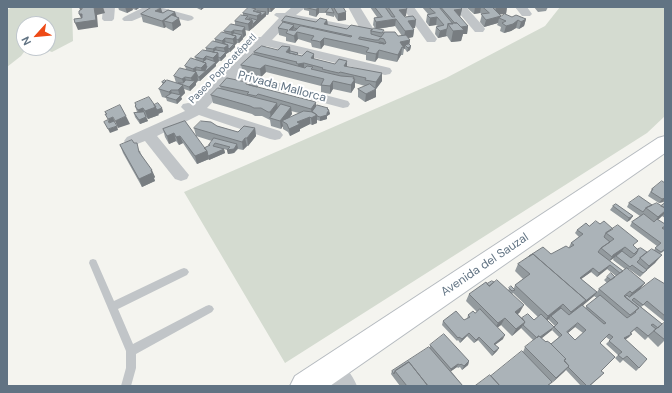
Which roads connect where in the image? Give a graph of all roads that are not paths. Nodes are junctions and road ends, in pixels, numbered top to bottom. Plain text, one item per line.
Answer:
1 (300, 7) edge
2 (354, 7) edge
3 (408, 7) edge
4 (460, 7) edge
5 (151, 8) edge
6 (284, 12) edge
7 (188, 18) dead end
8 (128, 20) dead end
9 (479, 29) dead end
10 (368, 32) junction
11 (382, 36) edge
12 (431, 39) dead end
13 (258, 41) junction
14 (385, 71) dead end
15 (226, 73) junction
16 (343, 104) dead end
17 (191, 108) junction
18 (152, 131) junction
19 (275, 135) dead end
20 (132, 141) edge
21 (665, 143) edge
22 (181, 175) dead end
23 (93, 263) dead end
24 (184, 272) dead end
25 (112, 307) junction
26 (209, 309) dead end
27 (131, 351) junction
28 (339, 377) edge
29 (126, 386) edge
30 (305, 386) edge

1 - 6 street, Paseo Popocatépetl
2 - 10 street
3 - 12 street
4 - 9 street
5 - 7 street
5 - 8 street
6 - 10 street
6 - 13 street, Paseo Popocatépetl
10 - 11 street
13 - 14 street
13 - 15 street, Paseo Popocatépetl
15 - 16 street, Privada Mallorca
15 - 17 street, Paseo Popocatépetl
17 - 18 street, Paseo Popocatépetl
17 - 19 street
18 - 20 street, Paseo Popocatépetl
18 - 22 street
21 - 28 street, Avenida del Sauzal
23 - 25 lane
24 - 25 lane
25 - 27 lane
26 - 27 lane
27 - 29 lane
28 - 30 street, Avenida del Sauzal

